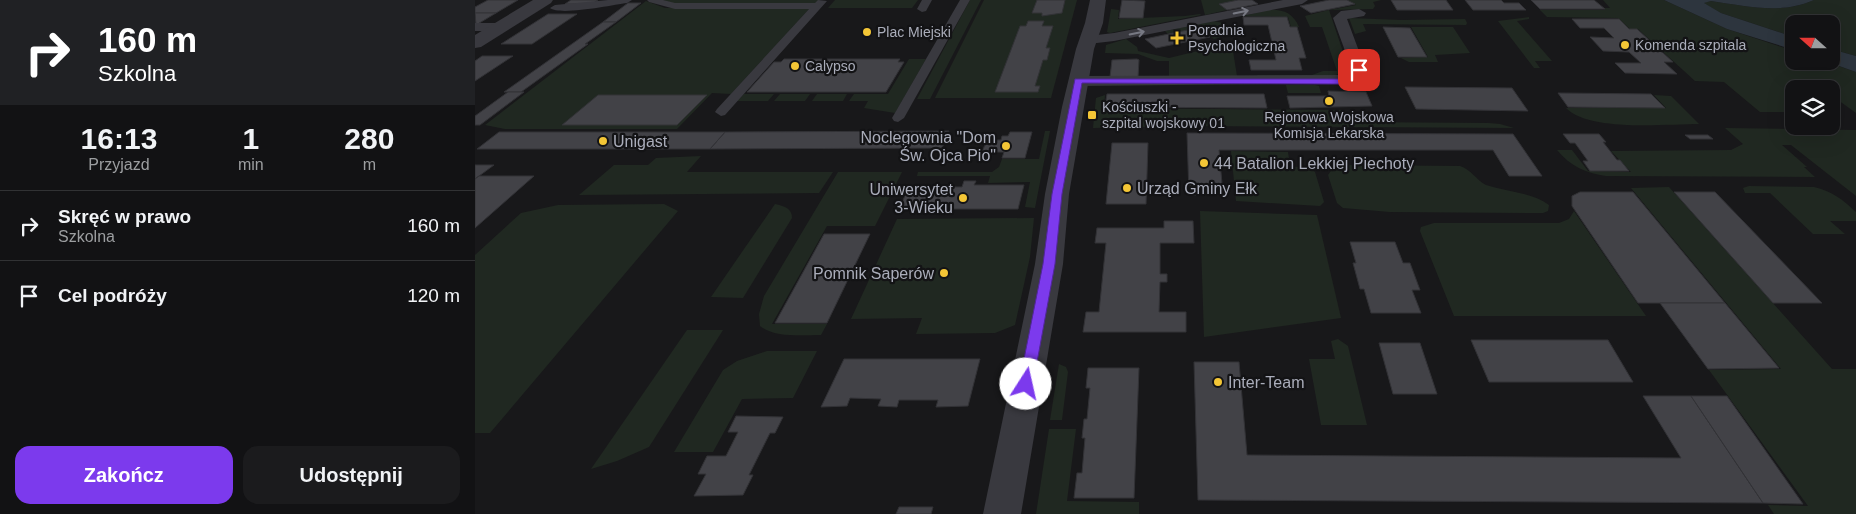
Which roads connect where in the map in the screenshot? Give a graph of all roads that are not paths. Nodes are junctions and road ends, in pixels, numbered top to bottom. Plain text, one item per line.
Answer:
1 (627, 0) edge
2 (651, 0) edge
3 (965, 0) edge
4 (1098, 0) edge
5 (1302, 0) edge
6 (820, 3) edge
7 (550, 4) edge
8 (1359, 13) dead end
9 (475, 27) edge
10 (501, 27) junction
11 (1088, 40) junction
12 (475, 43) edge
13 (1078, 81) junction
14 (721, 112) dead end
15 (898, 118) dead end
16 (1002, 514) edge

1 - 7 street
2 - 6 street
3 - 15 street
4 - 11 street
11 -> 5 street
6 - 14 street
7 - 10 street
8 - 13 street
9 - 10 street
10 - 12 street
11 - 13 street
13 - 16 street

